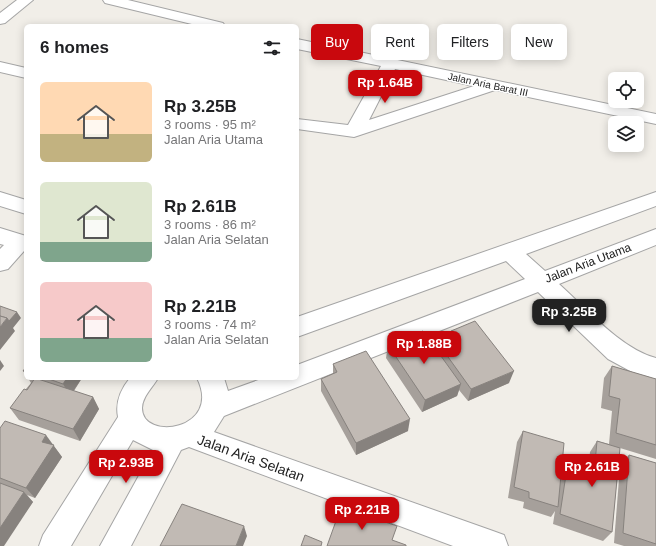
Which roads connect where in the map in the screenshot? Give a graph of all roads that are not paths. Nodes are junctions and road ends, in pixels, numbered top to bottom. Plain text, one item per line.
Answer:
1 (26, 0) edge
2 (110, 0) edge
3 (0, 20) edge
4 (210, 24) edge
5 (299, 44) edge
6 (390, 64) junction
7 (0, 67) edge
8 (24, 73) edge
9 (492, 85) junction
10 (656, 119) edge
11 (299, 124) edge
12 (354, 131) junction
13 (0, 199) edge
14 (656, 199) edge
15 (24, 206) edge
16 (0, 236) edge
17 (656, 237) edge
18 (23, 243) edge
19 (510, 252) junction
20 (0, 263) edge
21 (541, 281) junction
22 (299, 326) edge
23 (656, 369) edge
24 (299, 375) edge
25 (140, 380) edge
26 (211, 380) edge
27 (287, 380) edge
28 (215, 408) junction
29 (131, 419) junction
30 (181, 438) junction
31 (447, 538) edge
32 (54, 546) edge
33 (115, 546) edge
34 (492, 546) edge

1 - 3 street
2 - 4 street
5 - 6 street, Jalan Aria Barat III
6 - 9 street, Jalan Aria Barat III
6 - 12 street
7 - 8 street
9 - 10 street, Jalan Aria Barat III
9 - 12 street
11 - 12 street
13 - 15 street
14 - 19 street
16 - 18 street
17 - 21 street, Jalan Aria Utama
18 - 20 street
19 - 21 street
19 - 22 street
21 - 23 street
21 - 24 street, Jalan Aria Utama
25 - 29 street
26 - 28 street
27 - 28 street
28 - 30 street
29 - 30 street, Jalan Aria Selatan
29 - 32 street
30 - 31 street, Jalan Aria Selatan
30 - 33 street
31 - 34 street, Jalan Aria Selatan

